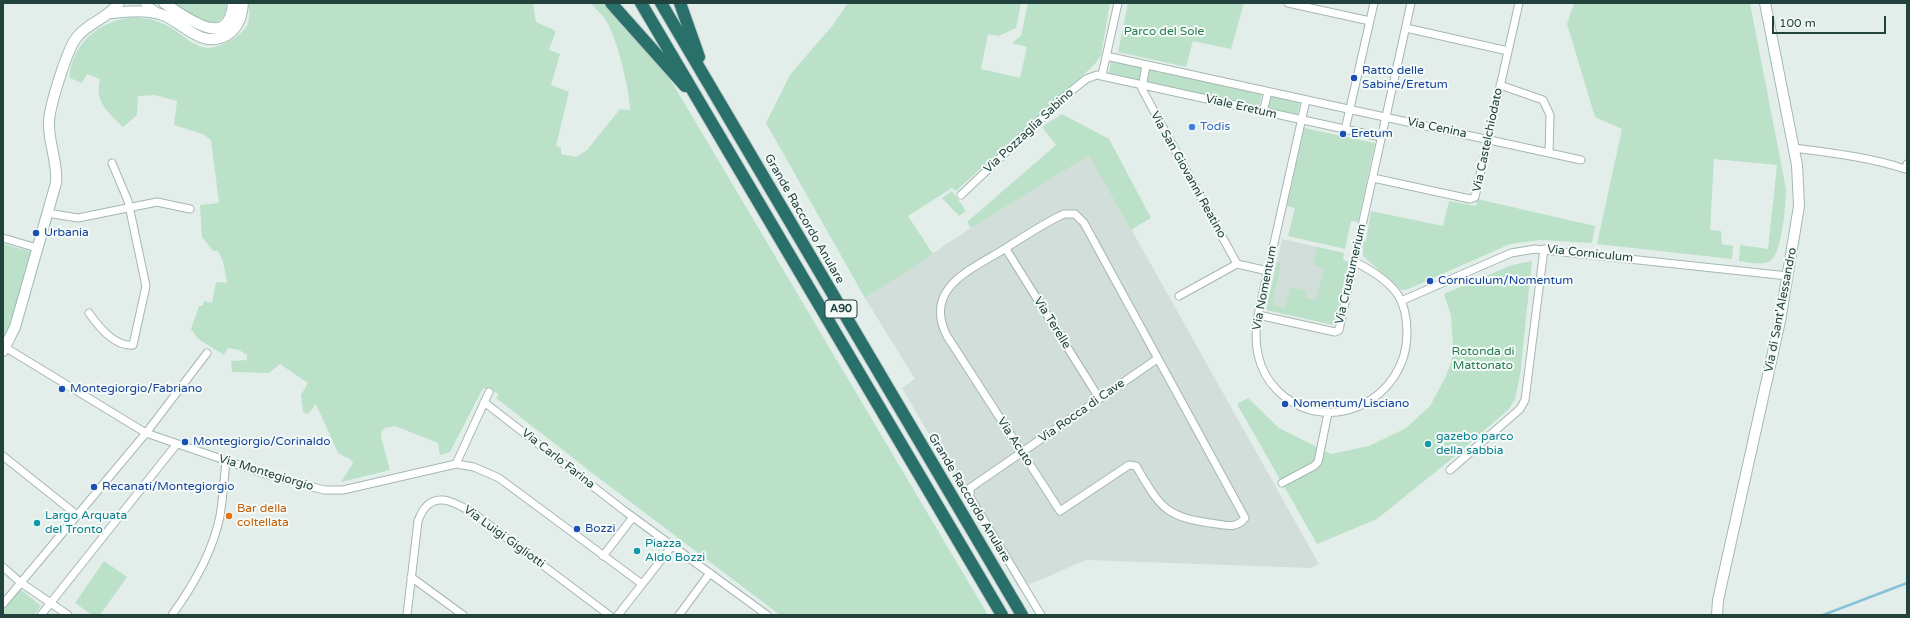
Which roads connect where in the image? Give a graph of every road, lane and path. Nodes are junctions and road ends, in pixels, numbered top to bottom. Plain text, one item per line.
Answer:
1 (119, 3) edge
2 (144, 3) edge
3 (233, 3) edge
4 (243, 3) edge
5 (611, 3) edge
6 (641, 3) edge
7 (661, 3) edge
8 (680, 3) edge
9 (1118, 3) edge
10 (1288, 3) edge
11 (1374, 3) edge
12 (1411, 3) edge
13 (1519, 3) edge
14 (1765, 3) edge
15 (167, 4) edge
16 (111, 13) junction
17 (164, 16) junction
18 (1370, 21) junction
19 (1406, 28) junction
20 (1508, 51) junction
21 (1106, 56) junction
22 (1146, 65) junction
23 (1102, 75) junction
24 (709, 84) junction
25 (1142, 85) junction
26 (1500, 85) junction
27 (1268, 92) junction
28 (696, 97) junction
29 (1306, 100) junction
30 (1350, 110) junction
31 (1263, 112) junction
32 (1385, 118) junction
33 (1301, 120) junction
34 (1345, 130) junction
35 (1381, 137) junction
36 (1489, 140) junction
37 (1794, 148) junction
38 (1549, 153) junction
39 (1582, 160) dead end
40 (112, 163) dead end
41 (1907, 164) edge
42 (1373, 178) junction
43 (961, 195) dead end
44 (129, 207) junction
45 (190, 209) dead end
46 (47, 212) junction
47 (3, 238) edge
48 (37, 248) junction
49 (1006, 249) junction
50 (1544, 249) junction
51 (1355, 262) junction
52 (1237, 264) junction
53 (1268, 271) junction
54 (1788, 276) junction
55 (1179, 296) dead end
56 (1401, 301) junction
57 (88, 313) dead end
58 (1258, 315) junction
59 (4, 348) edge
60 (207, 353) dead end
61 (1157, 359) junction
62 (489, 392) dead end
63 (1099, 398) junction
64 (484, 402) junction
65 (1328, 413) junction
66 (146, 433) junction
67 (176, 445) junction
68 (1022, 453) junction
69 (3, 456) edge
70 (226, 461) junction
71 (456, 464) junction
72 (1450, 470) dead end
73 (1282, 483) dead end
74 (77, 515) junction
75 (633, 517) junction
76 (672, 546) junction
77 (603, 556) junction
78 (3, 567) edge
79 (710, 573) junction
80 (411, 577) junction
81 (20, 582) junction
82 (642, 584) junction
83 (3, 604) edge
84 (50, 604) junction
85 (41, 615) edge
86 (68, 615) edge
87 (172, 615) edge
88 (407, 615) edge
89 (463, 615) edge
90 (609, 615) edge
91 (618, 615) edge
92 (679, 615) edge
93 (767, 615) edge
94 (1002, 615) edge
95 (1022, 615) edge
96 (1041, 615) edge
97 (1717, 615) edge

1 - 16 street
2 - 17 street
3 - 15 street
4 - 17 street
5 - 28 highway
6 - 28 highway, A90
7 - 24 highway, Grande Raccordo Anulare / A90
8 - 24 highway
9 - 21 street
10 - 18 street
11 - 18 street
12 - 19 street, Via Crustumerium
13 - 20 street, Via Castelchiodato
14 - 37 street, Via di Sant'Alessandro
16 - 17 street
16 - 46 street
18 - 30 street
19 - 20 street
19 - 32 street, Via Crustumerium
20 - 26 street, Via Castelchiodato
21 - 22 street, Viale Eretum
21 - 23 street
22 - 25 street
22 - 27 street, Viale Eretum
23 - 25 street, Viale Eretum
23 - 43 street, Via Pozzaglia Sabino
24 - 95 highway, Grande Raccordo Anulare / A90
25 - 31 street, Viale Eretum
25 - 52 street, Via San Giovanni Reatino
26 - 36 street, Via Castelchiodato
26 - 38 street
27 - 29 street, Viale Eretum
27 - 31 street
28 - 94 highway, A90
29 - 30 street, Viale Eretum
29 - 33 street, Via Nomentum
30 - 32 street, Viale Eretum
30 - 34 street
31 - 33 street, Viale Eretum
32 - 35 street, Via Crustumerium
32 - 36 street, Via Cenina
33 - 34 street, Viale Eretum
33 - 53 street, Via Nomentum
34 - 35 street, Viale Eretum
35 - 42 street, Via Crustumerium
36 - 38 street, Via Cenina
36 - 42 street, Via Castelchiodato
37 - 41 street
37 - 54 street, Via di Sant'Alessandro
38 - 39 street, Via Cenina
40 - 44 street
42 - 51 street, Via Crustumerium
44 - 45 street
44 - 46 street
44 - 57 street
46 - 48 street
47 - 48 street
48 - 59 street
49 - 61 street, Via Acuto
49 - 63 street, Via Terelle
49 - 68 street, Via Acuto
50 - 54 street, Via Corniculum
50 - 56 street, Via Corniculum
50 - 72 street
51 - 56 street, Via Nomentum
51 - 58 street, Via Crustumerium
52 - 53 street
52 - 55 street
53 - 58 street, Via Nomentum
54 - 97 street, Via di Sant'Alessandro
56 - 65 street, Via Nomentum
58 - 65 street, Via Nomentum
59 - 66 street, Via Montegiorgio
60 - 66 street
61 - 63 street, Via Rocca di Cave
61 - 68 street, Via Acuto
62 - 64 street
63 - 68 street, Via Rocca di Cave
64 - 71 street
64 - 75 street, Via Carlo Farina
65 - 73 street
66 - 67 street, Via Montegiorgio
66 - 74 street
67 - 70 street, Via Montegiorgio
67 - 84 street
68 - 96 street, Via Rocca di Cave
69 - 74 street
70 - 71 street, Via Montegiorgio
70 - 87 street
71 - 77 street
74 - 81 street
75 - 76 street
75 - 77 street
76 - 79 street
76 - 82 street
77 - 82 street
78 - 81 street
79 - 92 street
79 - 93 street
80 - 88 street, Via Luigi Gigliotti
80 - 89 street
80 - 90 street, Via Luigi Gigliotti
81 - 83 street
81 - 84 street
82 - 91 street
84 - 85 street
84 - 86 street

